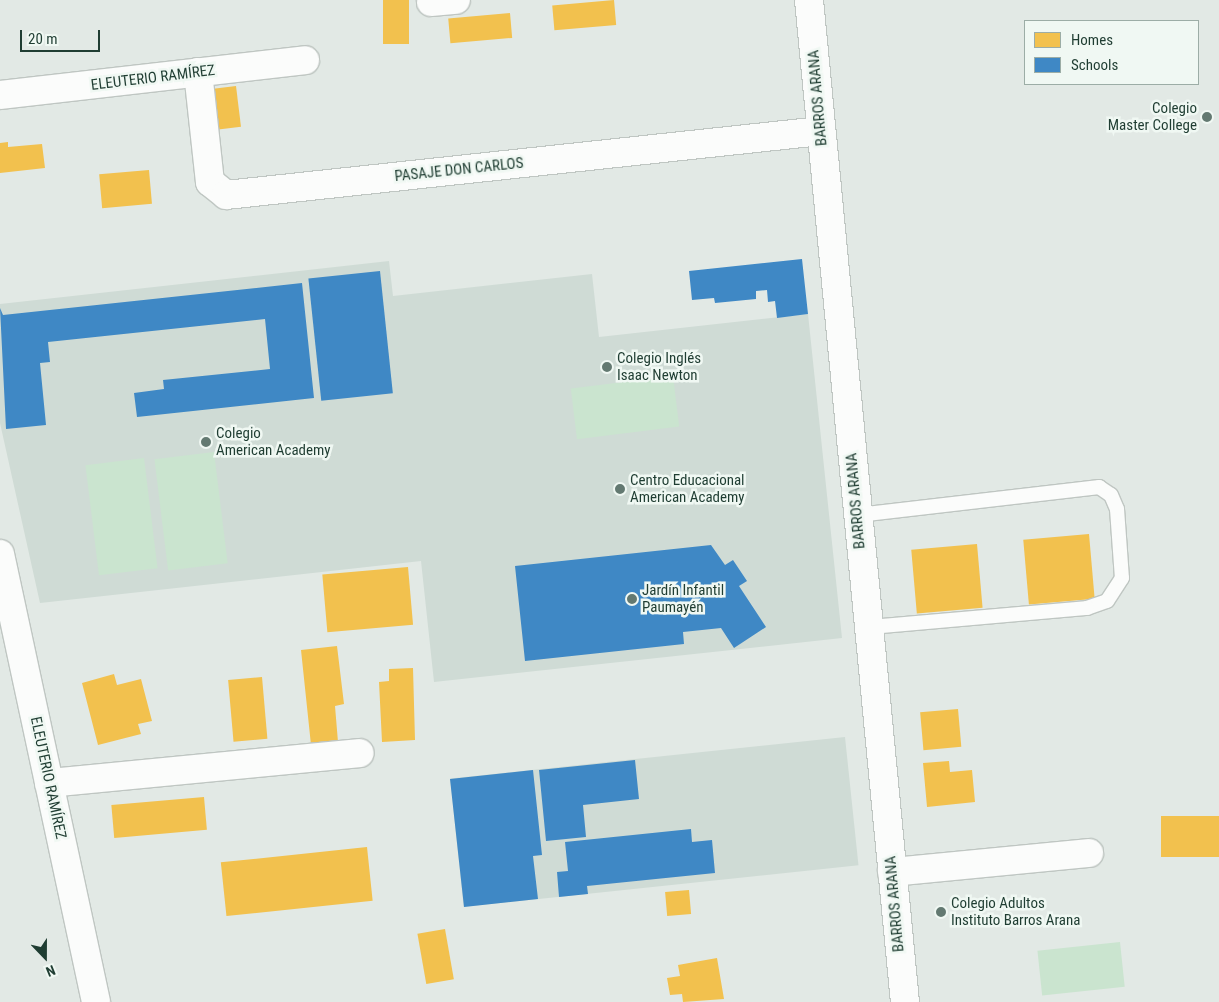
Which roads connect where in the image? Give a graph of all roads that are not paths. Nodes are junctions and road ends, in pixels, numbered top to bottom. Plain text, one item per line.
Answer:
1 (809, 0) edge
2 (305, 60) dead end
3 (198, 72) junction
4 (0, 95) edge
5 (821, 130) junction
6 (858, 515) junction
7 (0, 554) edge
8 (868, 627) junction
9 (360, 753) dead end
10 (49, 783) junction
11 (1089, 853) dead end
12 (892, 872) junction
13 (96, 1002) edge
14 (904, 1002) edge

1 - 5 street, BARROS ARANA
2 - 3 street, ELEUTERIO RAMÍREZ
3 - 4 street, ELEUTERIO RAMÍREZ
3 - 5 street, PASAJE DON CARLOS
5 - 6 street, BARROS ARANA
6 - 8 street, BARROS ARANA
6 - 8 lane
7 - 10 street, ELEUTERIO RAMÍREZ
8 - 12 street, BARROS ARANA
9 - 10 street
10 - 13 street, ELEUTERIO RAMÍREZ
11 - 12 street
12 - 14 street, BARROS ARANA

